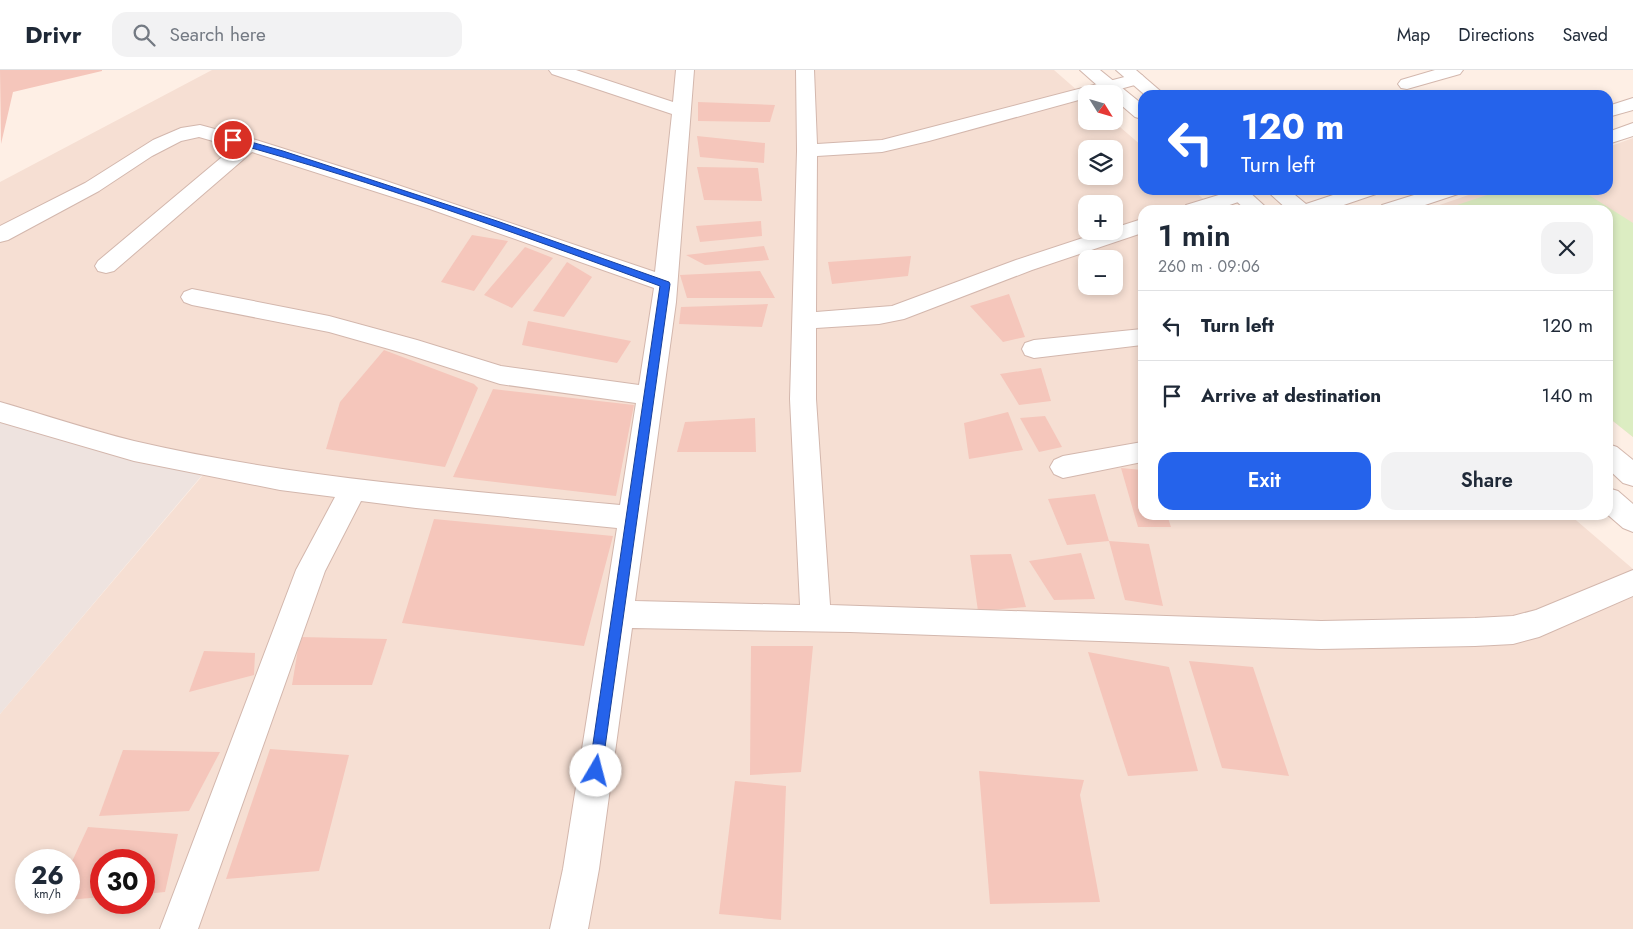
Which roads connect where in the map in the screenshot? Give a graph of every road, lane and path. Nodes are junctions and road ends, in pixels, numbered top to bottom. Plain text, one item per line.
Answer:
1 (558, 70) edge
2 (684, 70) edge
3 (805, 70) edge
4 (1089, 70) edge
5 (1454, 70) edge
6 (1130, 75) edge
7 (1407, 84) dead end
8 (1109, 85) edge
9 (1112, 85) edge
10 (1150, 90) edge
11 (1078, 95) edge
12 (1123, 97) edge
13 (1633, 104) edge
14 (1138, 110) edge
15 (1613, 110) edge
16 (681, 111) junction
17 (1633, 129) edge
18 (1613, 136) edge
19 (249, 144) junction
20 (807, 151) junction
21 (1230, 195) edge
22 (1241, 195) edge
23 (1282, 195) edge
24 (1354, 195) edge
25 (1436, 195) edge
26 (1205, 205) edge
27 (1253, 205) edge
28 (1295, 205) edge
29 (1323, 205) edge
30 (1404, 205) edge
31 (1138, 227) edge
32 (0, 235) edge
33 (106, 266) dead end
34 (665, 284) junction
35 (192, 297) dead end
36 (803, 321) junction
37 (1138, 337) edge
38 (1034, 349) dead end
39 (650, 396) junction
40 (0, 412) edge
41 (1138, 453) edge
42 (1613, 458) edge
43 (1063, 467) dead end
44 (1633, 474) edge
45 (353, 489) junction
46 (1613, 503) edge
47 (633, 518) junction
48 (1633, 520) edge
49 (1633, 584) edge
50 (619, 614) junction
51 (816, 618) junction
52 (179, 929) edge
53 (569, 929) edge

1 - 16 street
2 - 16 street
3 - 20 street
4 - 8 street
5 - 7 street
6 - 9 street
6 - 10 street
11 - 20 street
12 - 14 street
13 - 15 street
16 - 34 street
17 - 18 street
19 - 32 street
19 - 33 street
19 - 34 street
20 - 36 street
21 - 26 street
22 - 27 street
23 - 28 street
24 - 29 street
25 - 30 street
31 - 36 street
34 - 39 street
35 - 39 street
36 - 51 street
37 - 38 street
39 - 47 street
40 - 45 street
41 - 43 street
42 - 44 street
45 - 47 street
45 - 52 street
46 - 48 street
47 - 50 street
49 - 51 street
50 - 51 street
50 - 53 street

